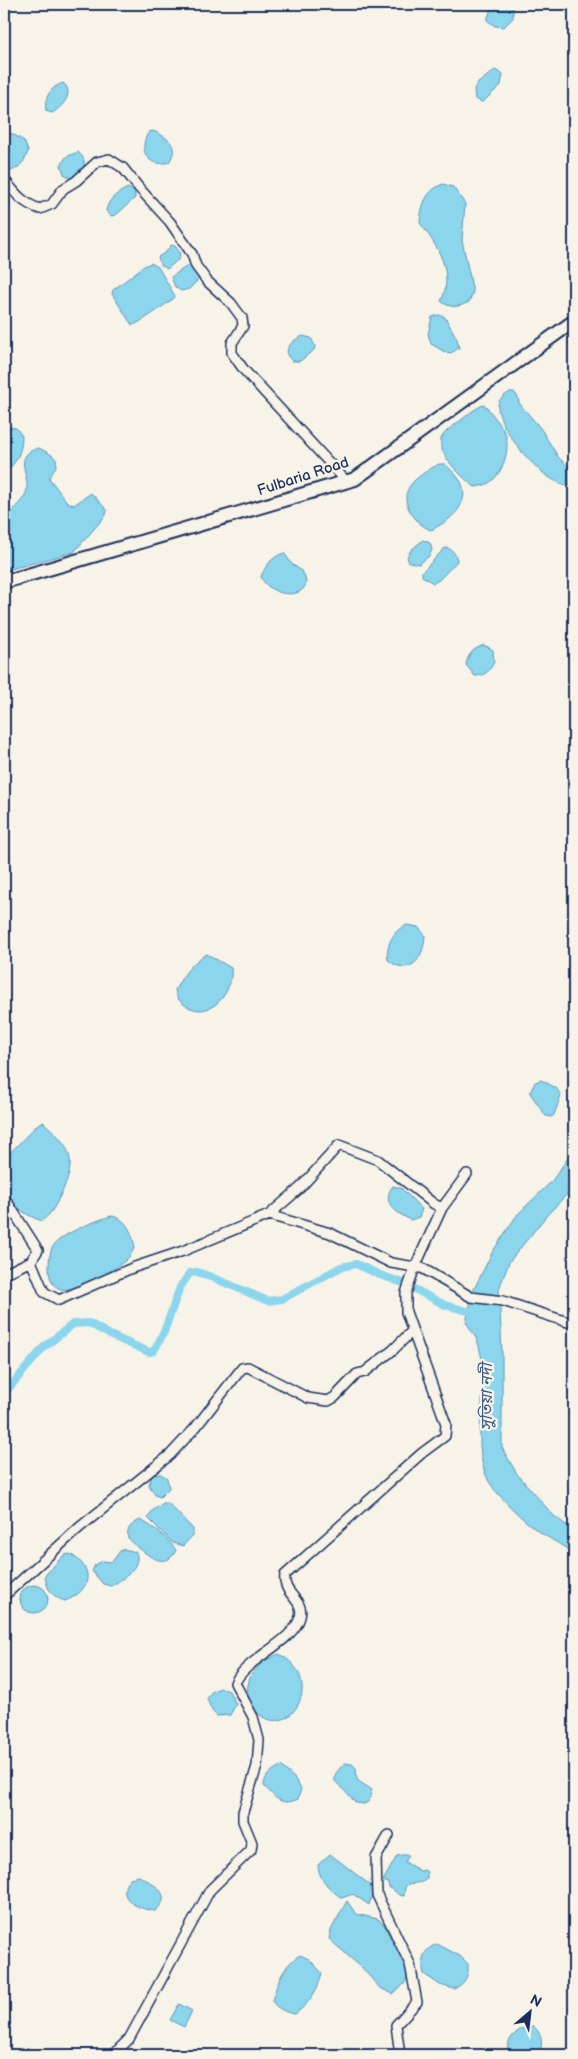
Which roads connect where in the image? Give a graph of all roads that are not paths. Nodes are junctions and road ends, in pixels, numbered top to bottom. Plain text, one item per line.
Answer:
1 (4, 179) edge
2 (574, 321) edge
3 (346, 481) junction
4 (6, 579) edge
5 (467, 1174) dead end
6 (4, 1198) edge
7 (442, 1208) junction
8 (269, 1215) junction
9 (32, 1261) junction
10 (415, 1267) junction
11 (4, 1274) edge
12 (574, 1324) edge
13 (412, 1331) junction
14 (4, 1596) edge
15 (389, 1835) dead end
16 (113, 2055) edge
17 (400, 2055) edge

1 - 3 street
2 - 3 main road, Fulbaria Road
3 - 4 main road, Fulbaria Road
5 - 7 street
6 - 9 street
7 - 8 street
7 - 10 street
8 - 9 street
8 - 10 street
9 - 11 street
10 - 12 street
10 - 13 street
13 - 14 street
13 - 16 street
15 - 17 street

